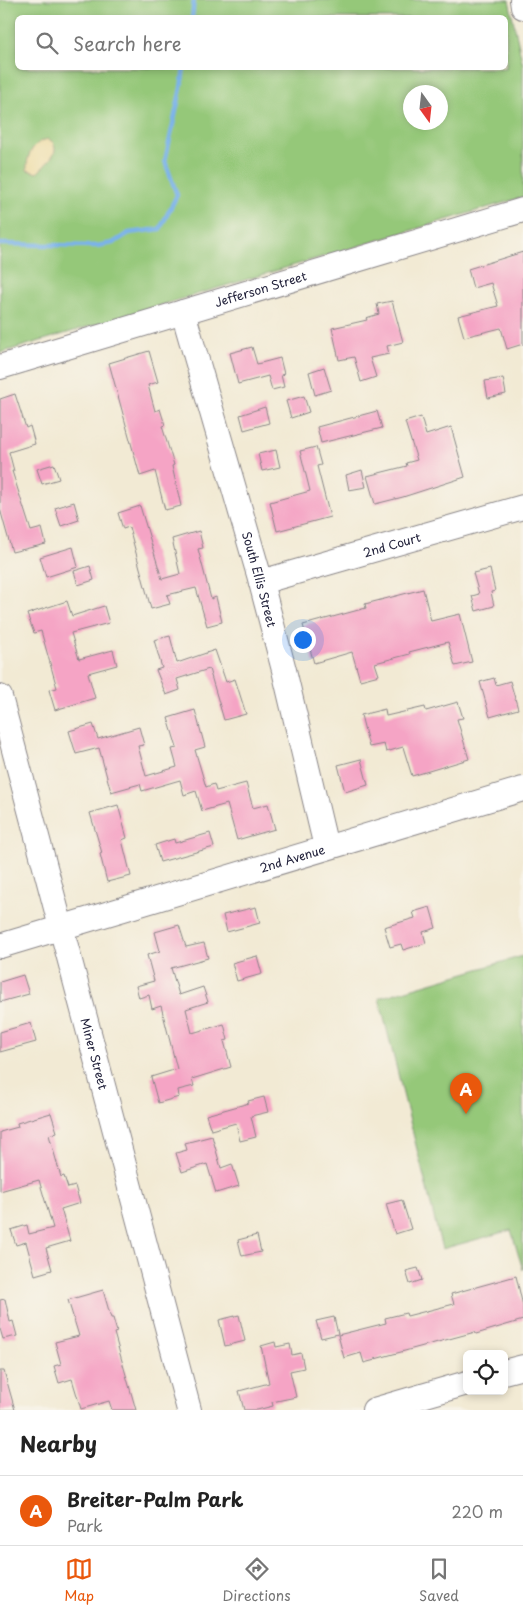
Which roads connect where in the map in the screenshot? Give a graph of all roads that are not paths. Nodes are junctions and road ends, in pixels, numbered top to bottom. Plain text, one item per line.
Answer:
1 (522, 0) edge
2 (523, 7) edge
3 (523, 210) edge
4 (183, 312) junction
5 (0, 367) edge
6 (523, 508) edge
7 (260, 582) junction
8 (0, 697) edge
9 (523, 789) edge
10 (326, 847) junction
11 (61, 927) junction
12 (0, 946) edge
13 (523, 1367) edge
14 (508, 1371) edge
15 (463, 1384) edge
16 (189, 1410) edge
17 (374, 1410) edge

1 - 2 street
3 - 4 street, Jefferson Street
4 - 5 street, Jefferson Street
4 - 7 street, South Ellis Street
6 - 7 street, 2nd Court
7 - 10 street, South Ellis Street
8 - 11 street, Miner Street
9 - 10 street, 2nd Avenue
10 - 11 street, 2nd Avenue
11 - 12 street, 2nd Avenue
11 - 16 street, Miner Street
13 - 14 street
15 - 17 street

